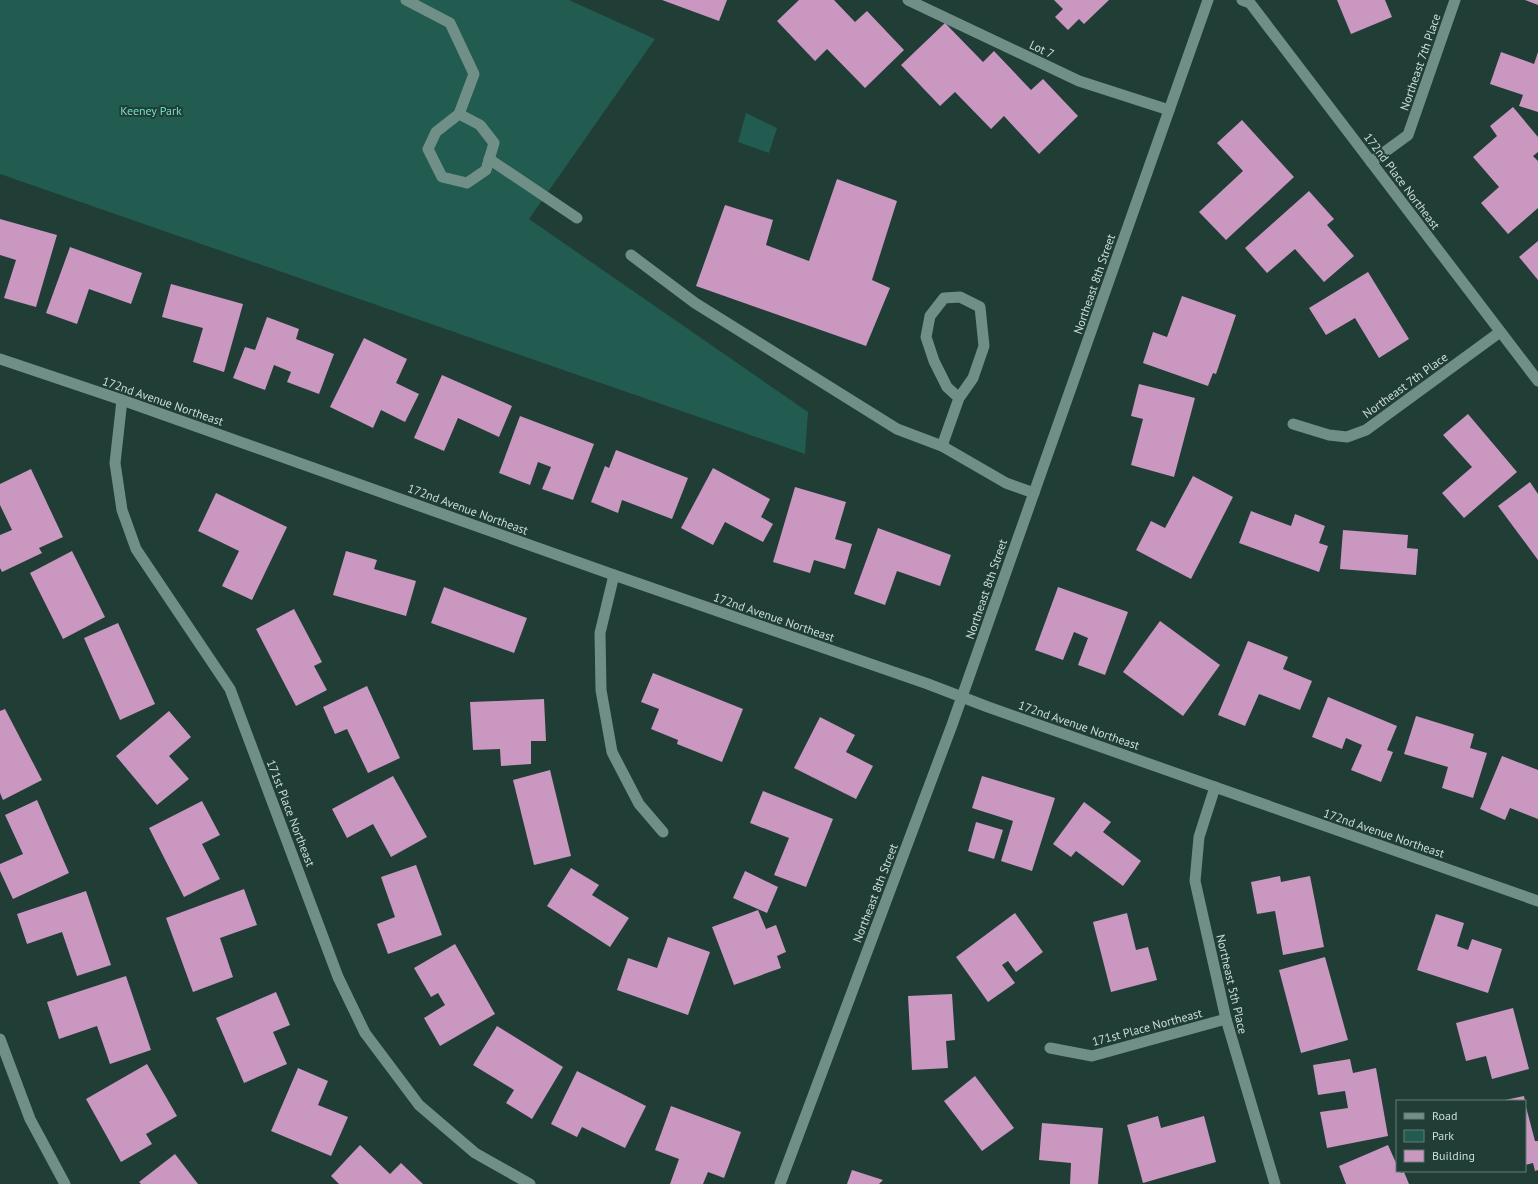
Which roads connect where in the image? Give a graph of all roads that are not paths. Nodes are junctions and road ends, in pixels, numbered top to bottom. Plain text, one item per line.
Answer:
1 (406, 0) edge
2 (908, 0) edge
3 (1208, 0) edge
4 (1242, 0) edge
5 (1455, 0) edge
6 (1169, 110) junction
7 (459, 114) junction
8 (489, 159) junction
9 (1371, 162) junction
10 (577, 218) dead end
11 (631, 255) dead end
12 (1500, 332) junction
13 (0, 359) edge
14 (1538, 381) edge
15 (959, 398) junction
16 (122, 400) junction
17 (1293, 424) dead end
18 (942, 446) junction
19 (1034, 493) junction
20 (614, 575) junction
21 (962, 696) junction
22 (1215, 787) junction
23 (663, 832) dead end
24 (1538, 901) edge
25 (1226, 1019) junction
26 (0, 1039) edge
27 (1050, 1048) dead end
28 (65, 1184) edge
29 (530, 1184) edge
30 (780, 1184) edge
31 (1275, 1184) edge

1 - 7 street
2 - 6 street, Lot 7
3 - 6 street, Northeast 8th Street
4 - 9 street, 172nd Place Northeast
5 - 9 street, Northeast 7th Place
6 - 19 street, Northeast 8th Street
7 - 8 street
7 - 8 street
8 - 10 street
9 - 12 street, 172nd Place Northeast
11 - 18 street
12 - 14 street, 172nd Place Northeast
12 - 17 street, Northeast 7th Place
13 - 16 street, 172nd Avenue Northeast
15 - 15 street
15 - 18 street
16 - 20 street, 172nd Avenue Northeast
16 - 29 street, 171st Place Northeast
18 - 19 street
19 - 21 street, Northeast 8th Street
20 - 21 street, 172nd Avenue Northeast
20 - 23 street
21 - 22 street, 172nd Avenue Northeast
21 - 30 street, Northeast 8th Street
22 - 24 street, 172nd Avenue Northeast
22 - 25 street, Northeast 5th Place
25 - 27 street, 171st Place Northeast
25 - 31 street, Northeast 5th Place
26 - 28 street

